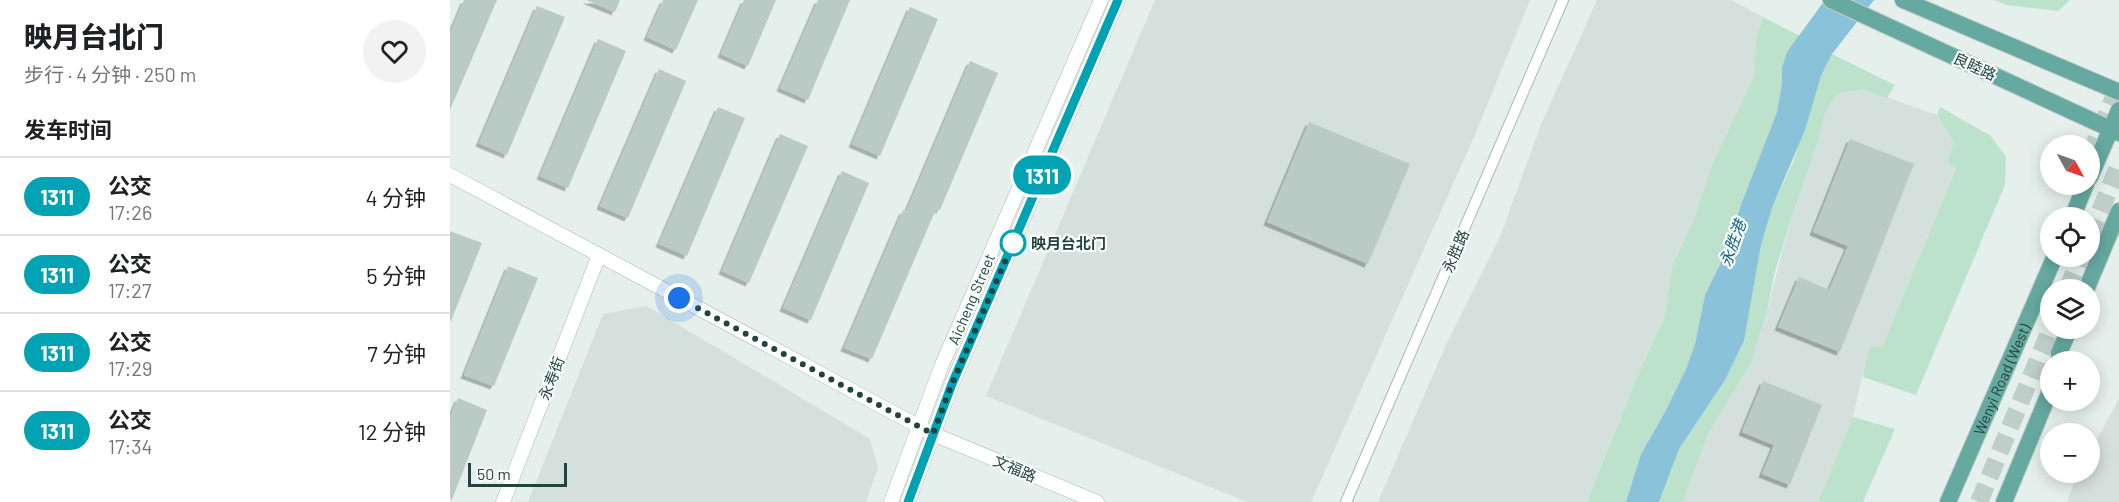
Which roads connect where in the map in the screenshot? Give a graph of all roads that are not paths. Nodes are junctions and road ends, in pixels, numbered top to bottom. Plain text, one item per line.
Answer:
1 (1101, 0) edge
2 (1118, 0) edge
3 (1563, 0) edge
4 (1831, 0) edge
5 (1905, 1) edge
6 (2119, 92) edge
7 (2119, 110) edge
8 (2115, 130) edge
9 (2100, 158) edge
10 (450, 175) edge
11 (2119, 211) edge
12 (599, 255) junction
13 (2050, 267) edge
14 (2091, 279) edge
15 (2042, 411) edge
16 (919, 426) junction
17 (933, 434) junction
18 (503, 502) edge
19 (891, 502) edge
20 (908, 502) edge
21 (1097, 502) edge
22 (1346, 502) edge
23 (1948, 502) edge
24 (2004, 502) edge

1 - 16 street, Aicheng Street
2 - 17 street, Aicheng Street
3 - 22 street, 永胜路
4 - 8 main road, 良睦路
5 - 6 main road
7 - 8 main road
8 - 9 main road
10 - 12 street, 文福路
11 - 14 main road
12 - 16 street, 文福路
12 - 18 street, 永寿街
13 - 23 main road, Wenyi Road (West)
15 - 24 main road
16 - 17 street, 文福路
16 - 19 street, Aicheng Street
17 - 20 street, Aicheng Street
17 - 21 street, 文福路

